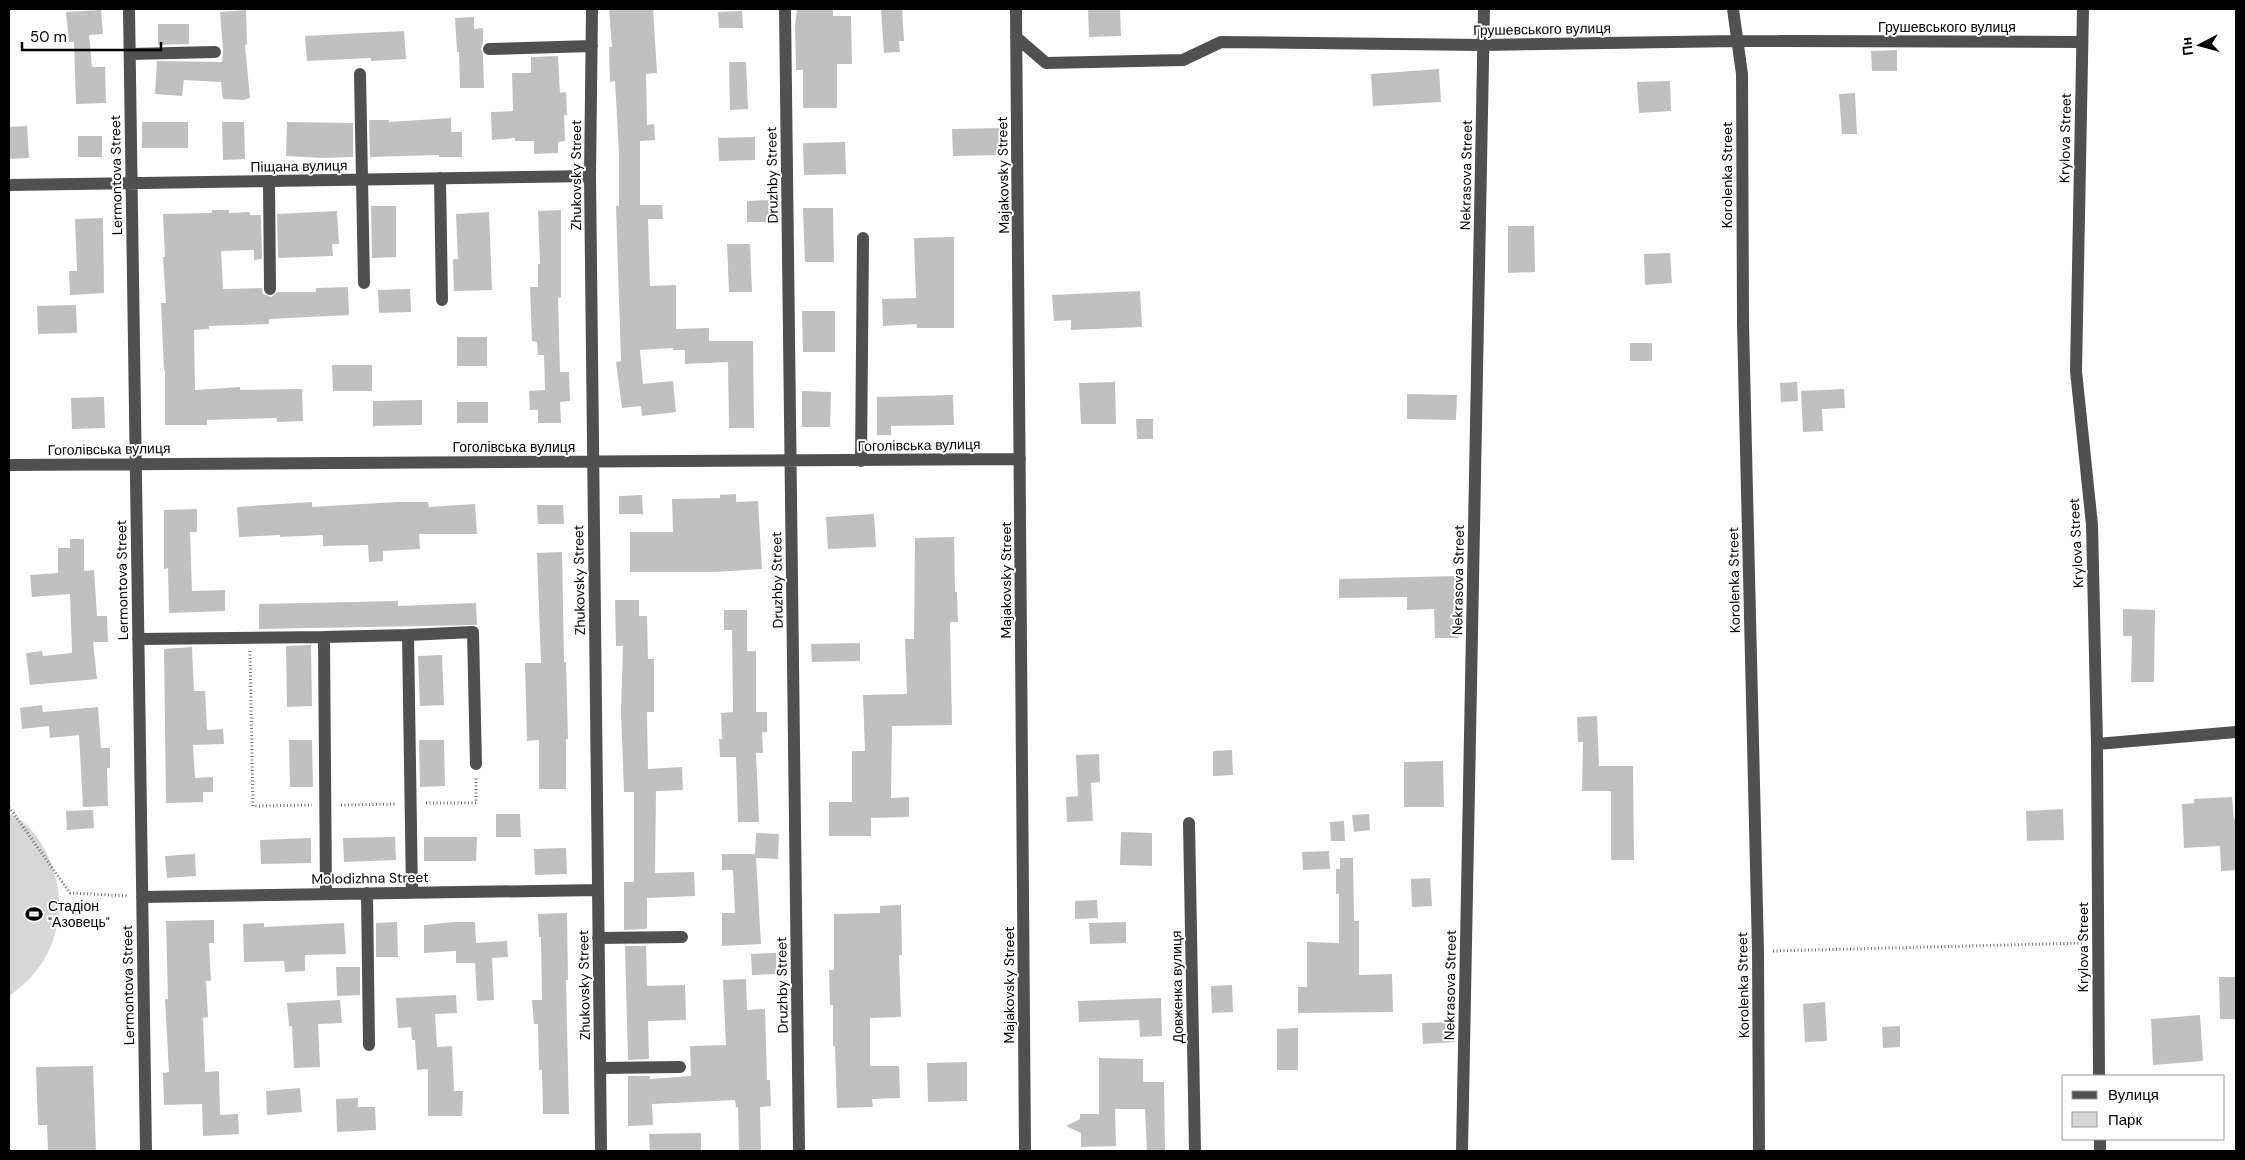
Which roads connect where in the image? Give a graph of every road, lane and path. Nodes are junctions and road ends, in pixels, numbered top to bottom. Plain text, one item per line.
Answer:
1 (129, 9) edge
2 (592, 9) edge
3 (785, 9) edge
4 (1016, 9) edge
5 (1484, 9) edge
6 (1733, 9) edge
7 (2083, 9) edge
8 (1016, 37) junction
9 (1738, 42) junction
10 (2082, 42) junction
11 (1483, 45) junction
12 (592, 46) junction
13 (489, 49) dead end
14 (215, 52) dead end
15 (130, 54) junction
16 (360, 74) dead end
17 (590, 176) junction
18 (440, 178) junction
19 (361, 180) junction
20 (269, 182) junction
21 (132, 184) junction
22 (9, 185) edge
23 (863, 238) dead end
24 (364, 283) dead end
25 (270, 289) dead end
26 (442, 300) dead end
27 (1020, 459) junction
28 (861, 461) junction
29 (593, 462) junction
30 (791, 462) junction
31 (136, 464) junction
32 (9, 465) edge
33 (408, 634) junction
34 (324, 637) junction
35 (138, 639) junction
36 (2236, 732) edge
37 (2097, 744) junction
38 (476, 764) dead end
39 (9, 807) edge
40 (1189, 823) dead end
41 (598, 890) junction
42 (367, 893) junction
43 (412, 893) junction
44 (326, 894) junction
45 (142, 896) junction
46 (682, 937) dead end
47 (598, 938) junction
48 (2098, 943) junction
49 (1758, 951) junction
50 (369, 1045) dead end
51 (680, 1066) dead end
52 (600, 1068) junction
53 (2099, 1075) edge
54 (146, 1151) edge
55 (601, 1151) edge
56 (800, 1151) edge
57 (1025, 1151) edge
58 (1196, 1151) edge
59 (1462, 1151) edge
60 (1759, 1151) edge

1 - 15 street, Lermontova Street
2 - 12 street, Zhukovsky Street
3 - 30 street, Druzhby Street
4 - 8 street, Majakovsky Street
5 - 11 street, Nekrasova Street
6 - 9 street, Korolenka Street
7 - 10 street, Krylova Street
8 - 11 street, Грушевського вулиця
8 - 27 street, Majakovsky Street
9 - 10 street, Грушевського вулиця
9 - 11 street, Грушевського вулиця
9 - 49 street, Korolenka Street
10 - 37 street, Krylova Street
11 - 59 street, Nekrasova Street
12 - 13 street
12 - 17 street, Zhukovsky Street
14 - 15 street
15 - 21 street, Lermontova Street
16 - 19 street
17 - 18 street, Піщана вулиця
17 - 29 street, Zhukovsky Street
18 - 19 street, Піщана вулиця
18 - 26 street
19 - 20 street, Піщана вулиця
19 - 24 street
20 - 21 street, Піщана вулиця
20 - 25 street
21 - 22 street, Піщана вулиця
21 - 31 street, Lermontova Street
23 - 28 street
27 - 28 street, Гоголівська вулиця
27 - 57 street, Majakovsky Street
28 - 30 street, Гоголівська вулиця
29 - 30 street, Гоголівська вулиця
29 - 31 street, Гоголівська вулиця
29 - 41 street, Zhukovsky Street
30 - 56 street, Druzhby Street
31 - 32 street, Гоголівська вулиця
31 - 35 street, Lermontova Street
33 - 34 street
33 - 38 street
33 - 43 street
34 - 35 street
34 - 44 street
35 - 45 street, Lermontova Street
36 - 37 street
37 - 48 street, Krylova Street
39 - 45 path
40 - 58 street, Довженка вулиця
41 - 43 street, Molodizhna Street
41 - 47 street, Zhukovsky Street
42 - 43 street, Molodizhna Street
42 - 44 street, Molodizhna Street
42 - 50 street
44 - 45 street, Molodizhna Street
45 - 54 street, Lermontova Street
46 - 47 street
47 - 52 street, Zhukovsky Street
48 - 49 path
48 - 53 street, Krylova Street
49 - 60 street, Korolenka Street
51 - 52 street
52 - 55 street, Zhukovsky Street

